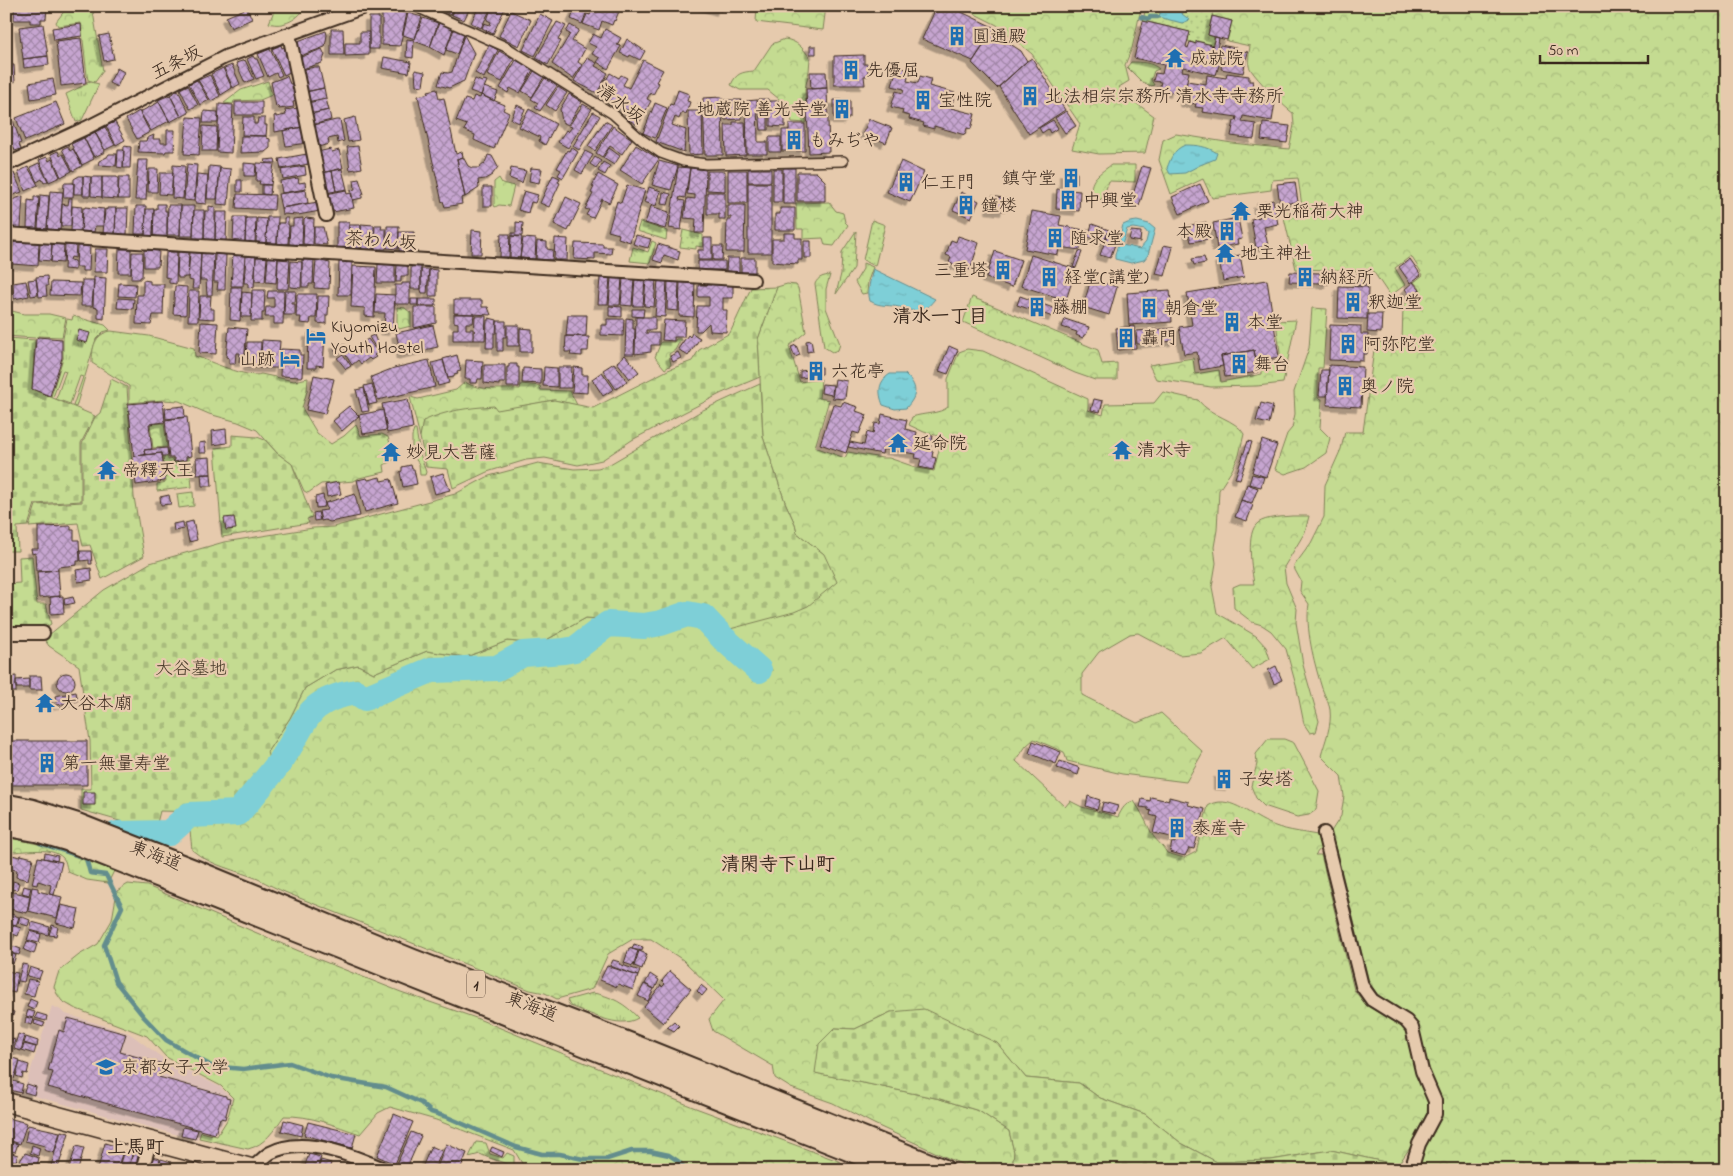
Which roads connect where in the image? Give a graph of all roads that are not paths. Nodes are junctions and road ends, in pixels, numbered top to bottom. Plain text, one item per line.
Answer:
1 (368, 6) edge
2 (414, 6) edge
3 (289, 34) junction
4 (843, 161) dead end
5 (6, 165) edge
6 (326, 215) dead end
7 (6, 234) edge
8 (753, 280) dead end
9 (6, 633) edge
10 (43, 634) dead end
11 (6, 806) edge
12 (6, 825) edge
13 (1324, 833) dead end
14 (6, 1102) edge
15 (150, 1142) junction
16 (210, 1164) edge
17 (256, 1169) edge
18 (142, 1170) edge
19 (386, 1170) edge
20 (900, 1170) edge
21 (943, 1170) edge
22 (1411, 1170) edge

1 - 3 street, 五条坂
2 - 4 street, 清水坂
3 - 5 street, 五条坂
3 - 6 street
7 - 8 street, 茶わん坂
9 - 10 street
11 - 21 highway, 東海道 / 1
12 - 20 highway, 東海道 / 1
13 - 22 street
14 - 15 main road
15 - 16 main road
15 - 18 street
16 - 17 main road
17 - 19 street

